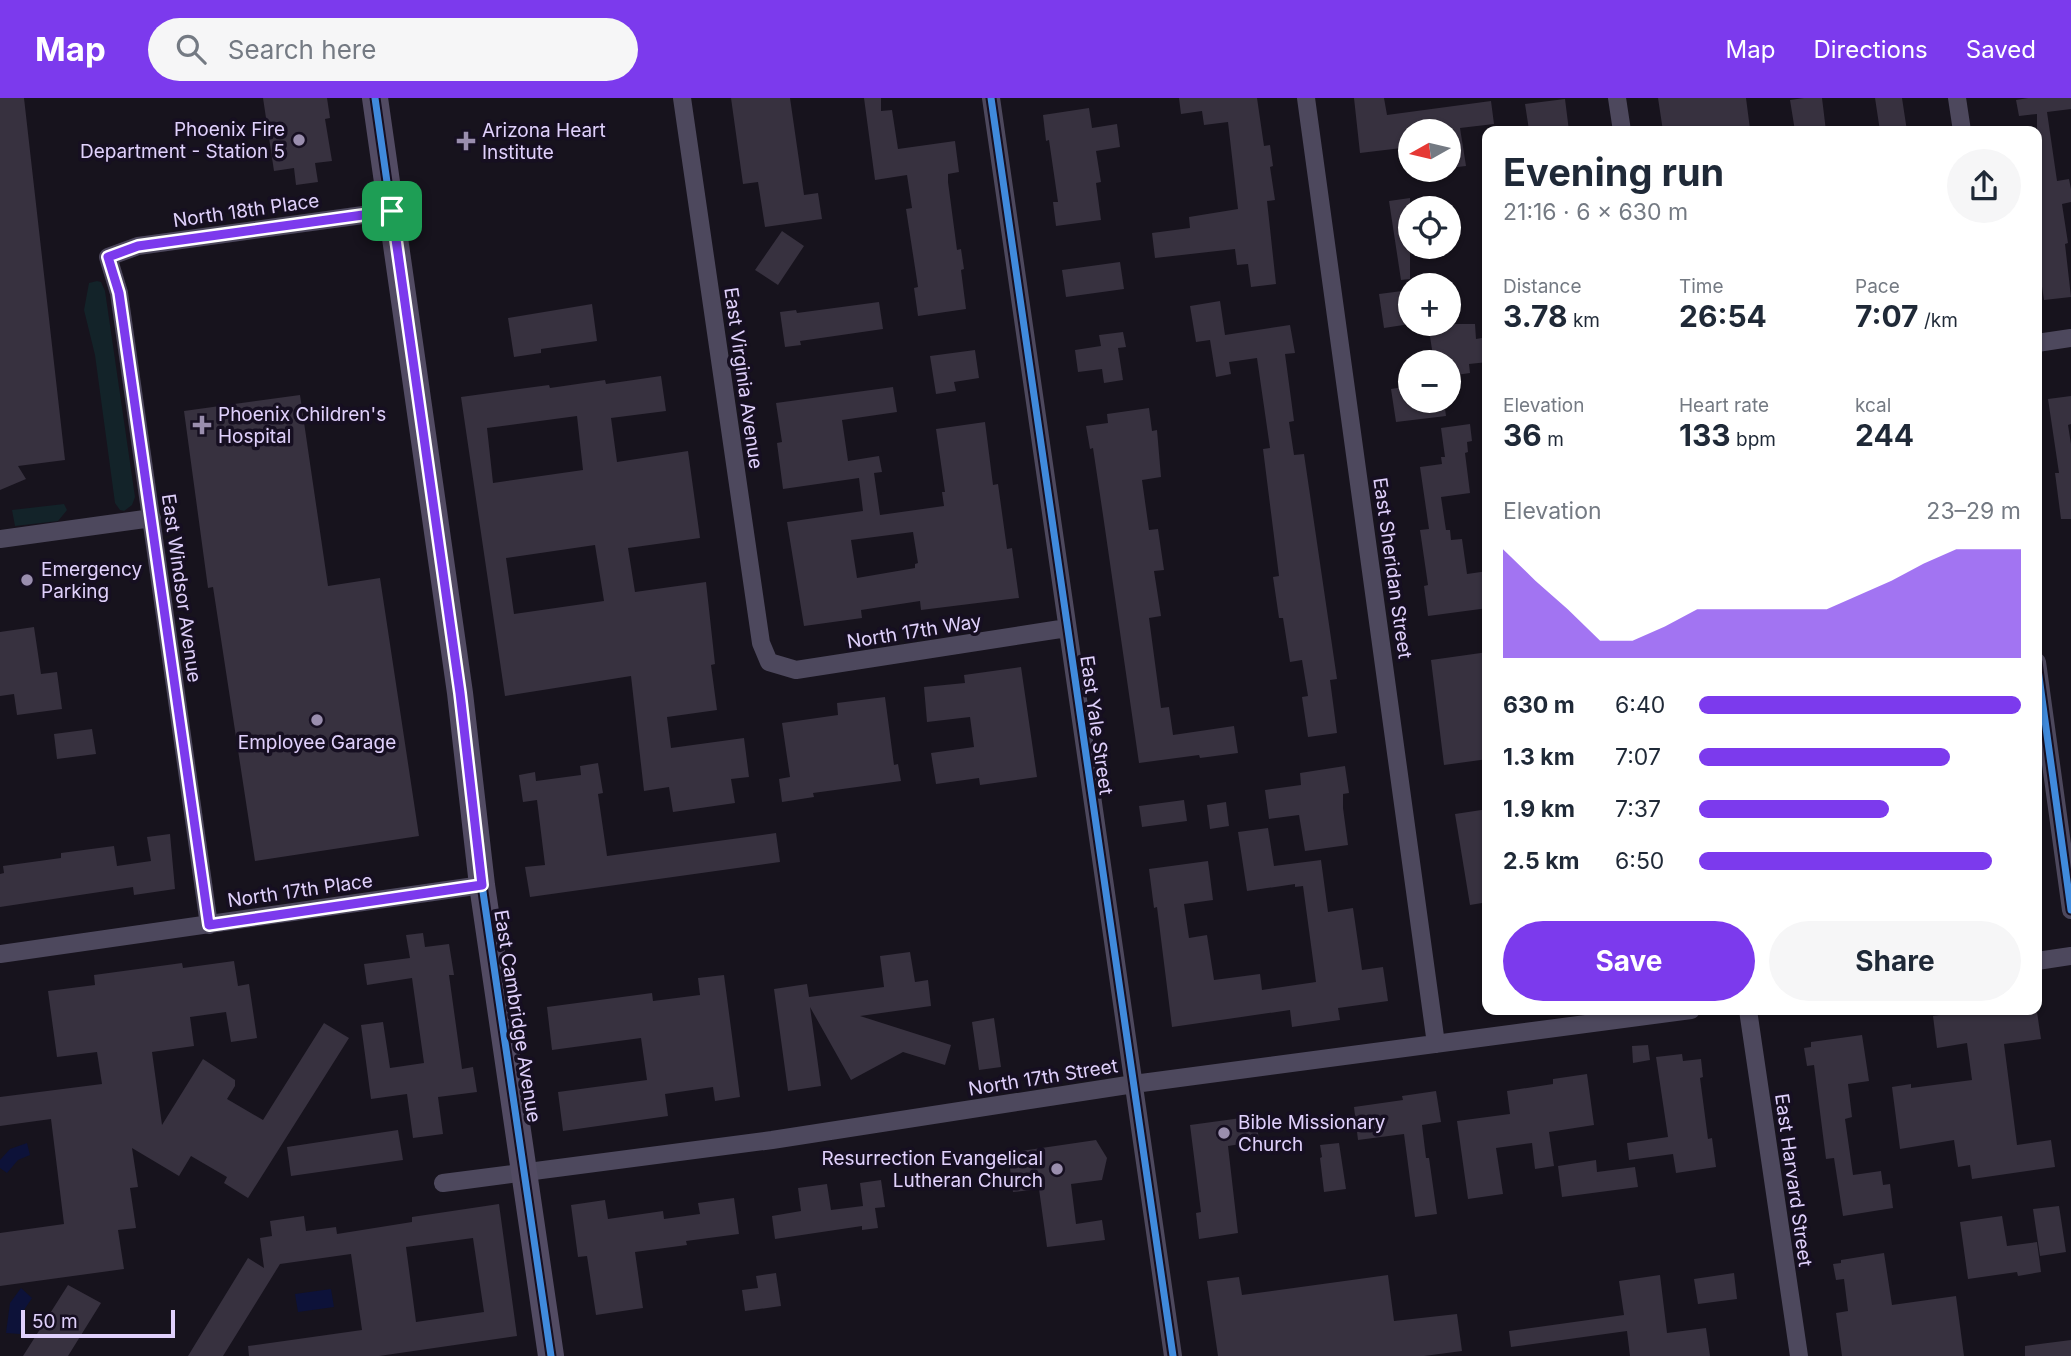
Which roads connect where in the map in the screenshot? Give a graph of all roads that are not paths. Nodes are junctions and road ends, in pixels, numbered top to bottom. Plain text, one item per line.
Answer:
1 (375, 98) edge
2 (682, 98) edge
3 (991, 98) edge
4 (1306, 98) edge
5 (1617, 98) edge
6 (1957, 98) edge
7 (1621, 126) edge
8 (1961, 126) edge
9 (392, 211) junction
10 (108, 257) joint
11 (2071, 338) edge
12 (2042, 341) edge
13 (152, 518) junction
14 (0, 539) edge
15 (1068, 628) junction
16 (769, 662) joint
17 (2042, 698) edge
18 (482, 885) junction
19 (2071, 909) edge
20 (209, 925) junction
21 (0, 954) edge
22 (2071, 956) edge
23 (2042, 960) edge
24 (1654, 1015) edge
25 (1749, 1015) edge
26 (1436, 1044) junction
27 (1134, 1084) junction
28 (526, 1172) junction
29 (443, 1183) dead end
30 (551, 1356) edge
31 (1173, 1356) edge
32 (1799, 1356) edge

1 - 9 street, East Cambridge Avenue
2 - 16 street, East Virginia Avenue
3 - 15 street, East Yale Street
4 - 26 street, East Sheridan Street
5 - 7 street
6 - 8 street
9 - 10 street, North 18th Place
9 - 18 street, East Cambridge Avenue
10 - 13 street, East Windsor Avenue
11 - 12 street
13 - 14 street
13 - 20 street, East Windsor Avenue
15 - 16 street, North 17th Way
15 - 27 street, East Yale Street
17 - 19 street
18 - 20 street, North 17th Place
18 - 28 street, East Cambridge Avenue
20 - 21 street, North 17th Place
22 - 23 street
24 - 26 street, North 17th Street
25 - 32 street, East Harvard Street
26 - 27 street, North 17th Street
27 - 28 street, North 17th Street
27 - 31 street, East Yale Street
28 - 29 street, North 17th Street
28 - 30 street, East Cambridge Avenue

